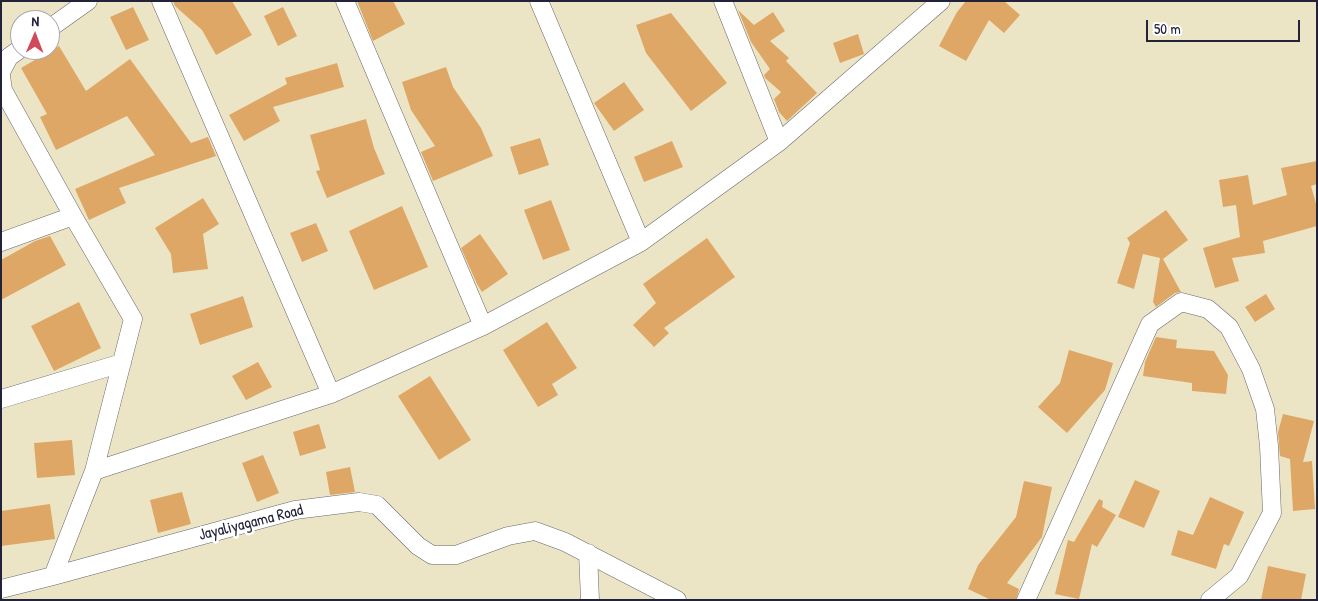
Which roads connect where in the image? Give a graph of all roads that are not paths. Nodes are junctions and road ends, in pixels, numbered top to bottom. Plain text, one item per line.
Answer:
1 (88, 1) edge
2 (161, 1) edge
3 (346, 1) edge
4 (539, 1) edge
5 (723, 1) edge
6 (941, 1) edge
7 (60, 21) edge
8 (10, 56) edge
9 (1, 74) edge
10 (780, 142) junction
11 (73, 216) junction
12 (1, 242) edge
13 (641, 242) junction
14 (484, 326) junction
15 (122, 363) junction
16 (331, 394) junction
17 (1, 399) edge
18 (94, 471) junction
19 (588, 553) junction
20 (53, 576) junction
21 (1, 589) edge
22 (590, 600) edge
23 (676, 600) edge
24 (1026, 600) edge
25 (1210, 600) edge

1 - 7 street
2 - 16 street
3 - 14 street
4 - 13 street
5 - 10 street
6 - 10 street
8 - 9 street
9 - 11 street
10 - 13 street
11 - 12 street
11 - 15 street
13 - 14 street
14 - 16 street
15 - 17 street
15 - 18 street
16 - 18 street
18 - 20 street
19 - 20 street, Jayaliyagama Road
19 - 22 street
19 - 23 street, Jayaliyagama Road
20 - 21 street, Jayaliyagama Road
24 - 25 street

